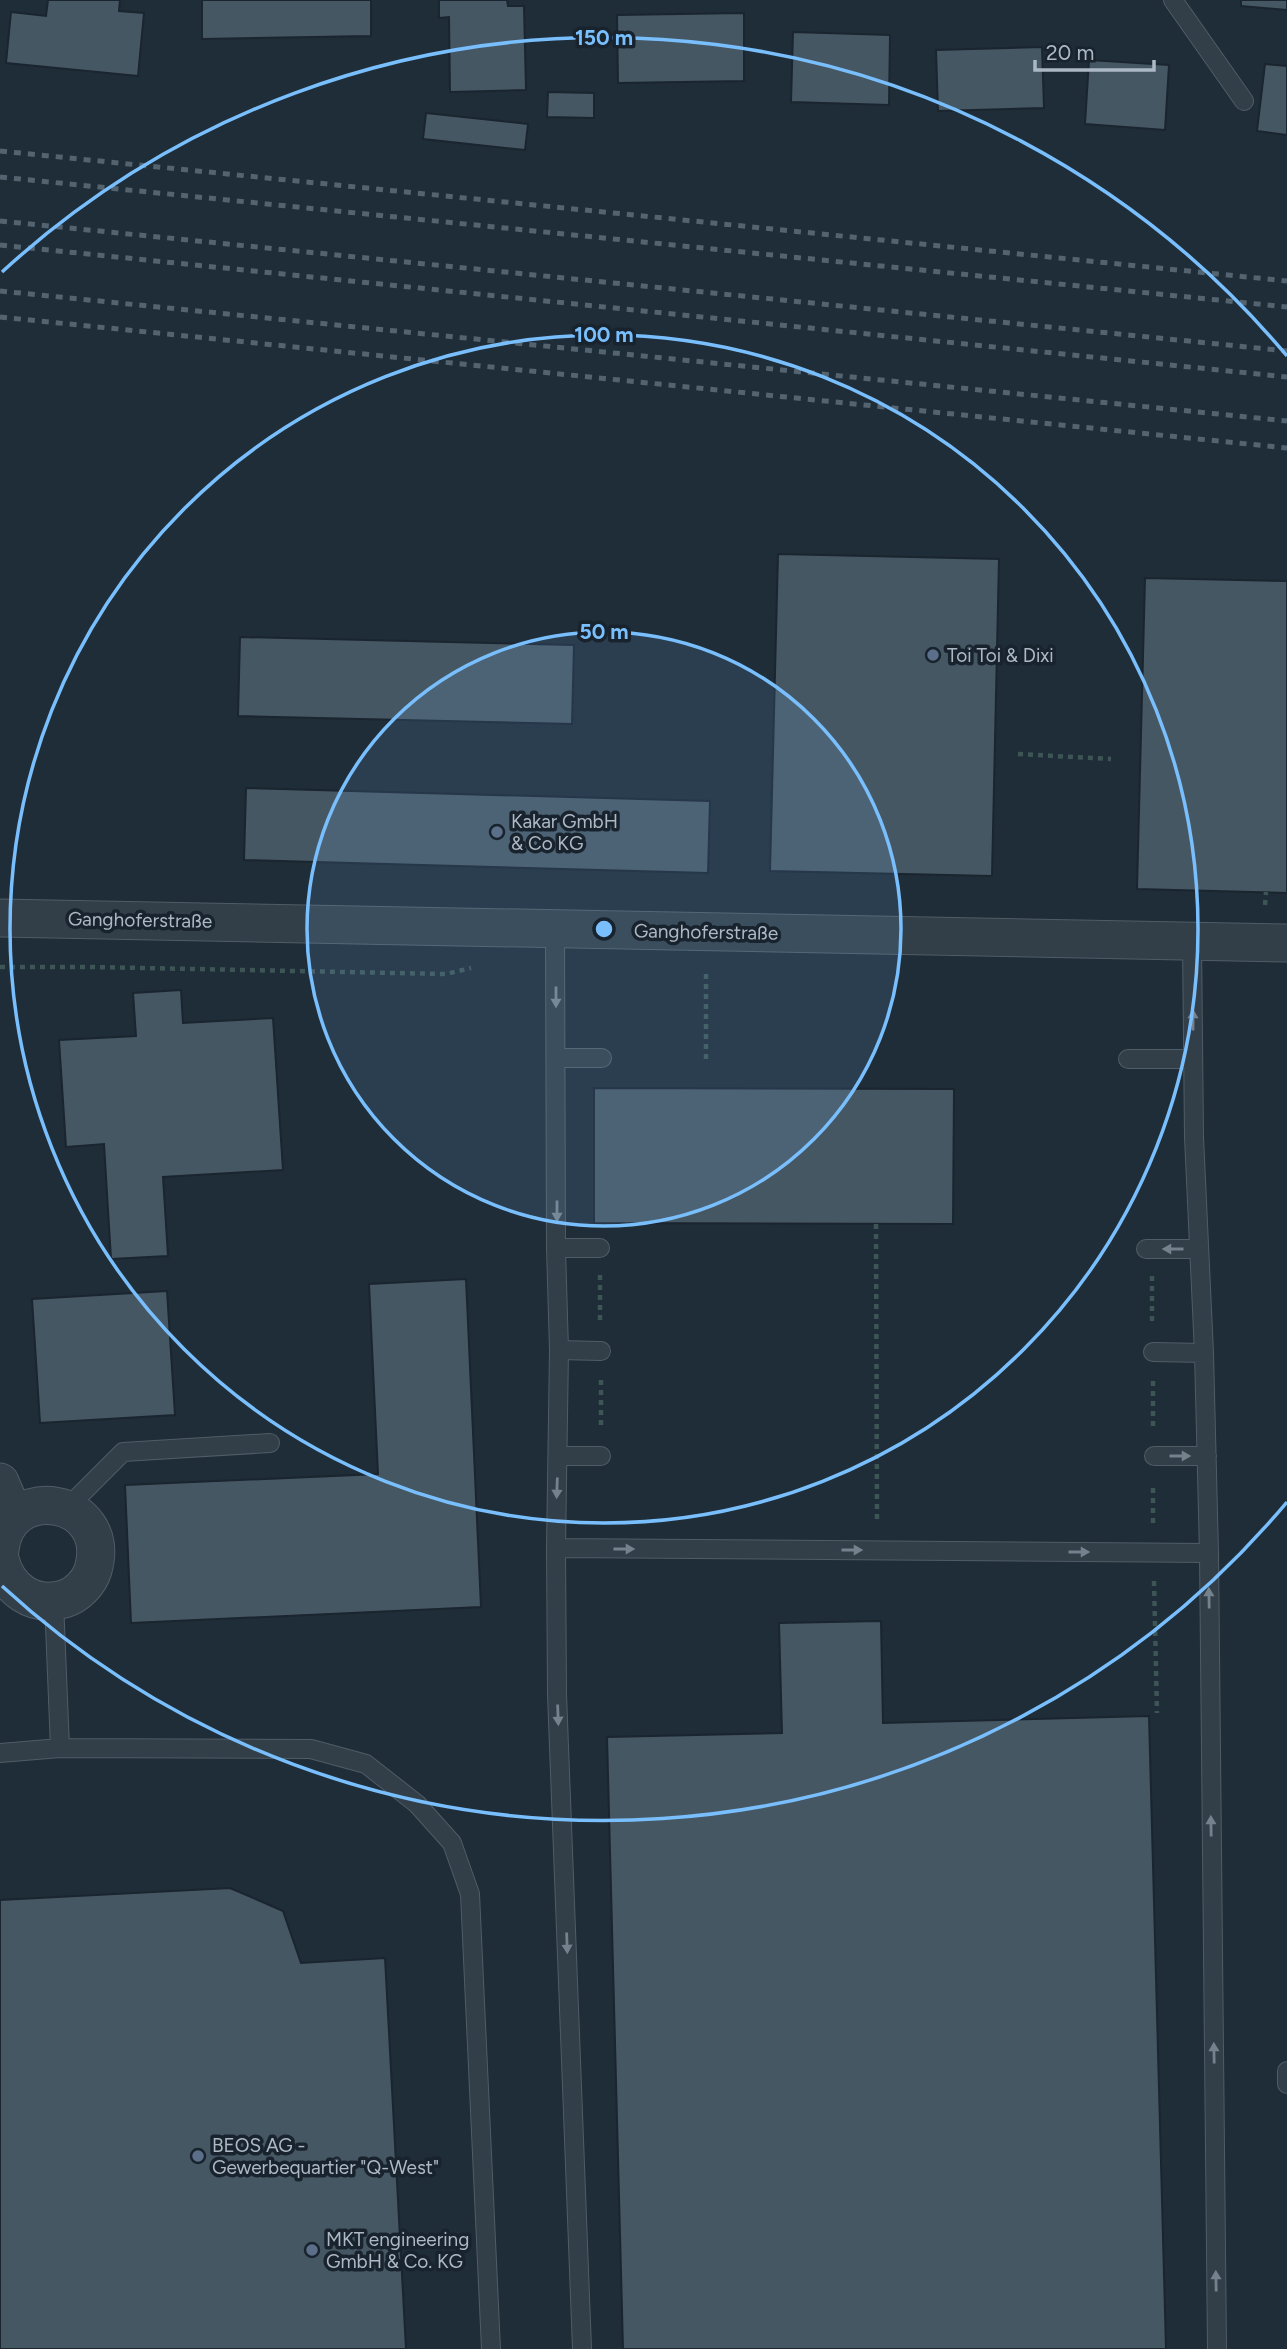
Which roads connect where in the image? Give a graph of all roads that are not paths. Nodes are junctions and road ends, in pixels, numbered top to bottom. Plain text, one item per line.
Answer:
1 (1173, 0) edge
2 (1244, 102) dead end
3 (0, 918) edge
4 (555, 929) junction
5 (1192, 941) junction
6 (1287, 943) edge
7 (556, 1058) junction
8 (602, 1058) dead end
9 (1128, 1059) dead end
10 (1193, 1059) junction
11 (556, 1248) junction
12 (600, 1248) dead end
13 (1146, 1249) dead end
14 (1199, 1249) junction
15 (559, 1350) junction
16 (601, 1351) dead end
17 (1153, 1352) dead end
18 (1205, 1353) junction
19 (270, 1443) dead end
20 (558, 1456) junction
21 (601, 1456) dead end
22 (1154, 1456) dead end
23 (1207, 1456) junction
24 (0, 1482) edge
25 (67, 1508) junction
26 (15, 1517) junction
27 (556, 1548) junction
28 (1209, 1553) junction
29 (1, 1563) edge
30 (54, 1601) junction
31 (60, 1748) junction
32 (0, 1752) edge
33 (1287, 2071) edge
34 (1287, 2084) edge
35 (491, 2349) edge
36 (582, 2349) edge
37 (1217, 2349) edge

1 - 2 lane
3 - 4 street, Ganghoferstraße
4 - 5 street, Ganghoferstraße
4 -> 7 lane
5 - 6 street, Ganghoferstraße
10 -> 5 lane
7 - 8 lane
7 -> 11 lane
9 - 10 lane
10 - 14 lane
11 - 12 lane
11 - 15 lane
14 -> 13 lane
14 - 18 lane
15 - 16 lane
15 - 20 lane
17 - 18 lane
18 - 23 lane
19 - 25 lane
20 - 21 lane
20 -> 27 lane
22 -> 23 lane
23 - 28 lane
24 - 26 street
25 - 26 street
25 - 30 street
26 - 29 street
27 -> 28 lane
27 -> 36 lane
37 -> 28 lane
29 - 30 street
30 - 31 lane
31 - 32 lane
31 - 35 lane
33 - 34 lane

